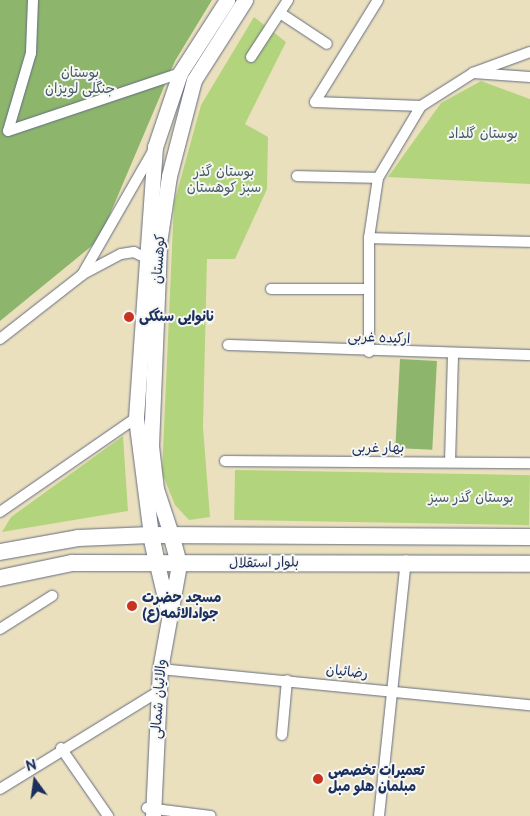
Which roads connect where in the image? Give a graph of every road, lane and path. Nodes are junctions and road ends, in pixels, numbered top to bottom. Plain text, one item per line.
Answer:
1 (33, 0) edge
2 (228, 0) edge
3 (246, 0) edge
4 (288, 0) edge
5 (378, 0) edge
6 (280, 13) junction
7 (327, 44) dead end
8 (530, 52) edge
9 (252, 57) dead end
10 (180, 73) junction
11 (473, 73) junction
12 (530, 77) edge
13 (421, 106) junction
14 (4, 134) edge
15 (155, 147) junction
16 (297, 176) dead end
17 (378, 178) junction
18 (369, 238) junction
19 (530, 242) edge
20 (146, 258) junction
21 (82, 275) junction
22 (271, 289) dead end
23 (369, 289) junction
24 (0, 339) edge
25 (228, 345) dead end
26 (369, 352) junction
27 (452, 354) junction
28 (530, 355) edge
29 (151, 410) junction
30 (136, 418) junction
31 (226, 461) dead end
32 (450, 462) junction
33 (530, 463) edge
34 (0, 512) edge
35 (172, 534) junction
36 (151, 535) junction
37 (530, 537) edge
38 (0, 552) edge
39 (406, 560) junction
40 (157, 564) junction
41 (179, 564) junction
42 (530, 564) edge
43 (0, 578) edge
44 (52, 596) dead end
45 (168, 610) junction
46 (0, 629) edge
47 (160, 669) junction
48 (287, 680) junction
49 (159, 691) junction
50 (392, 691) junction
51 (530, 705) edge
52 (282, 736) dead end
53 (61, 748) junction
54 (0, 789) edge
55 (149, 812) edge
56 (185, 815) edge
57 (108, 816) edge
58 (211, 816) edge
59 (379, 816) edge

1 - 14 street
2 - 10 main road, کوهستان
3 - 29 main road, کوهستان
4 - 6 street
5 - 13 street
6 - 7 street
6 - 9 street
8 - 11 street
10 - 14 street
10 - 15 main road, کوهستان
11 - 12 street
11 - 13 street
13 - 17 street
15 - 20 main road, کوهستان
15 - 21 street
16 - 17 street
17 - 18 street
18 - 19 street
18 - 23 street
20 - 21 street
20 - 30 main road, کوهستان
21 - 24 street
22 - 23 street
23 - 26 street
25 - 26 street, ارکیده غربی
26 - 27 street, ارکیده غربی
27 - 28 street, ارکیده غربی
27 - 32 street
29 - 30 main road
29 - 35 main road, کوهستان
30 - 34 street
30 - 36 main road, کوهستان
31 - 32 street, بهار غربی
32 - 33 street, بهار غربی
35 - 36 main road, بلوار استقلال
35 - 37 main road, بلوار استقلال
35 - 41 main road
36 - 38 main road, بلوار استقلال
36 - 40 main road
39 - 41 main road, بلوار استقلال
39 - 42 main road, بلوار استقلال
39 - 50 street
40 - 41 main road, بلوار استقلال
40 - 43 main road, بلوار استقلال
40 - 45 main road, والائیان شمالی
41 - 45 main road, والائیان شمالی
44 - 46 street
45 - 47 main road, والائیان شمالی
47 - 48 street, رضائیان
47 - 49 main road, والائیان شمالی
48 - 50 street, رضائیان
48 - 52 street
49 - 53 street
49 - 55 main road, والائیان شمالی
50 - 51 street, رضائیان
50 - 59 street
53 - 54 street
53 - 57 street
55 - 56 street
56 - 58 street

